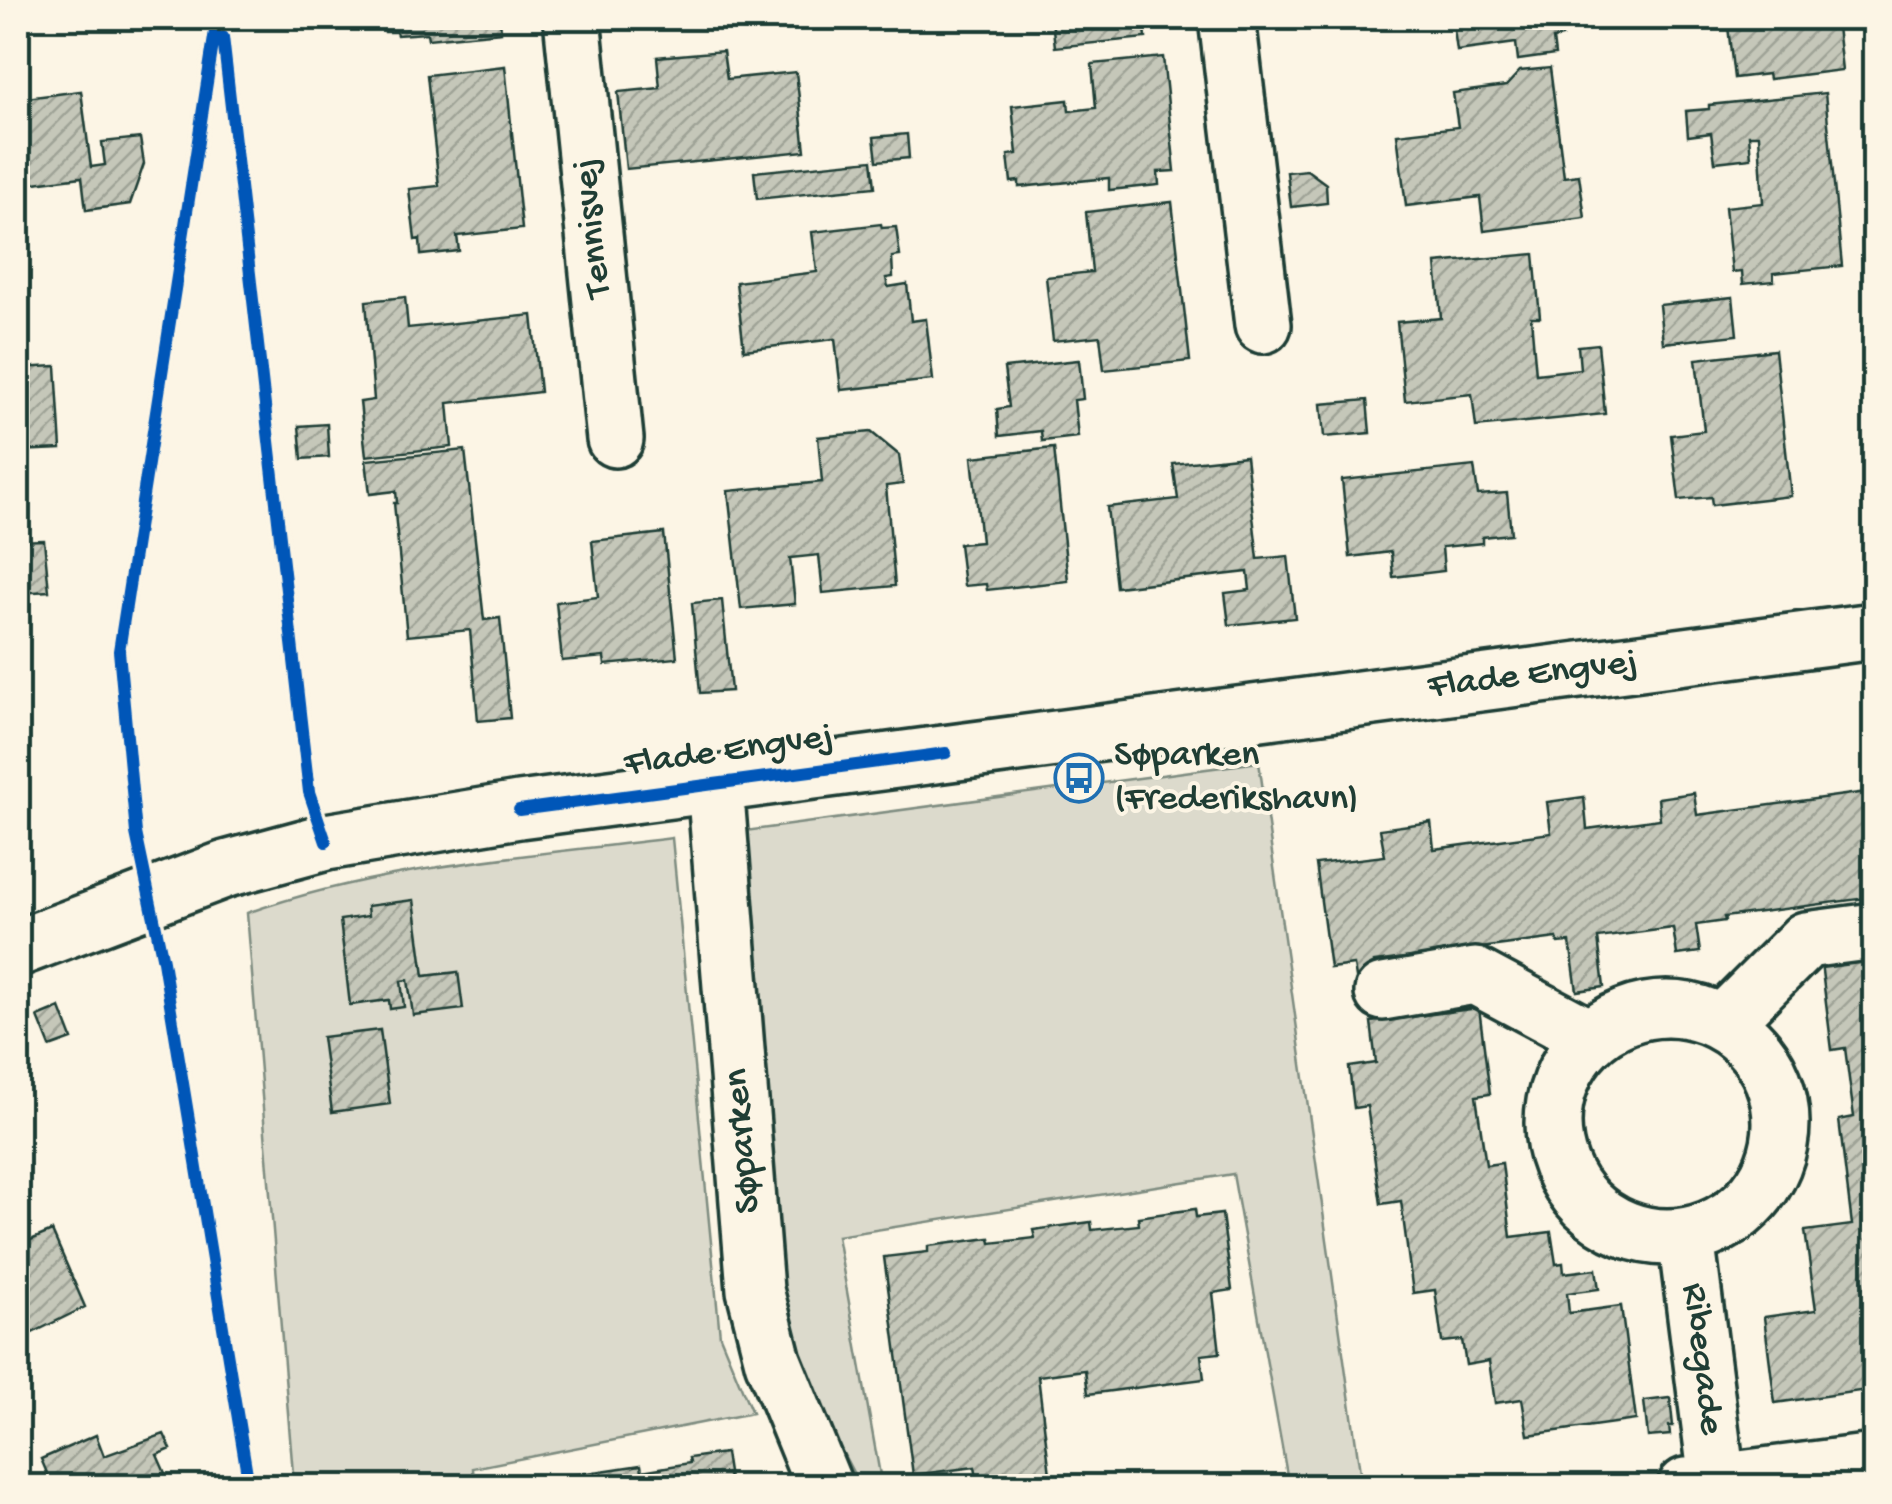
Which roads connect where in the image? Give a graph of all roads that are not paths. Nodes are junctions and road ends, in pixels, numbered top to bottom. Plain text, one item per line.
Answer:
1 (572, 18) edge
2 (1227, 18) edge
3 (1263, 325) dead end
4 (615, 439) dead end
5 (1874, 631) edge
6 (715, 784) junction
7 (1874, 932) edge
8 (18, 948) edge
9 (1383, 992) dead end
10 (1724, 1024) junction
11 (1591, 1038) junction
12 (1686, 1236) junction
13 (1874, 1462) edge
14 (1701, 1484) edge
15 (824, 1486) edge

1 - 4 street, Tennisvej
2 - 3 street
5 - 6 street, Flade Engvej
6 - 8 street, Flade Engvej
6 - 15 street, Søparken
7 - 10 street
9 - 11 street
10 - 11 street, Ribegade
10 - 12 street, Ribegade
11 - 12 street, Ribegade
12 - 14 street, Ribegade
13 - 14 street, Ribegade

